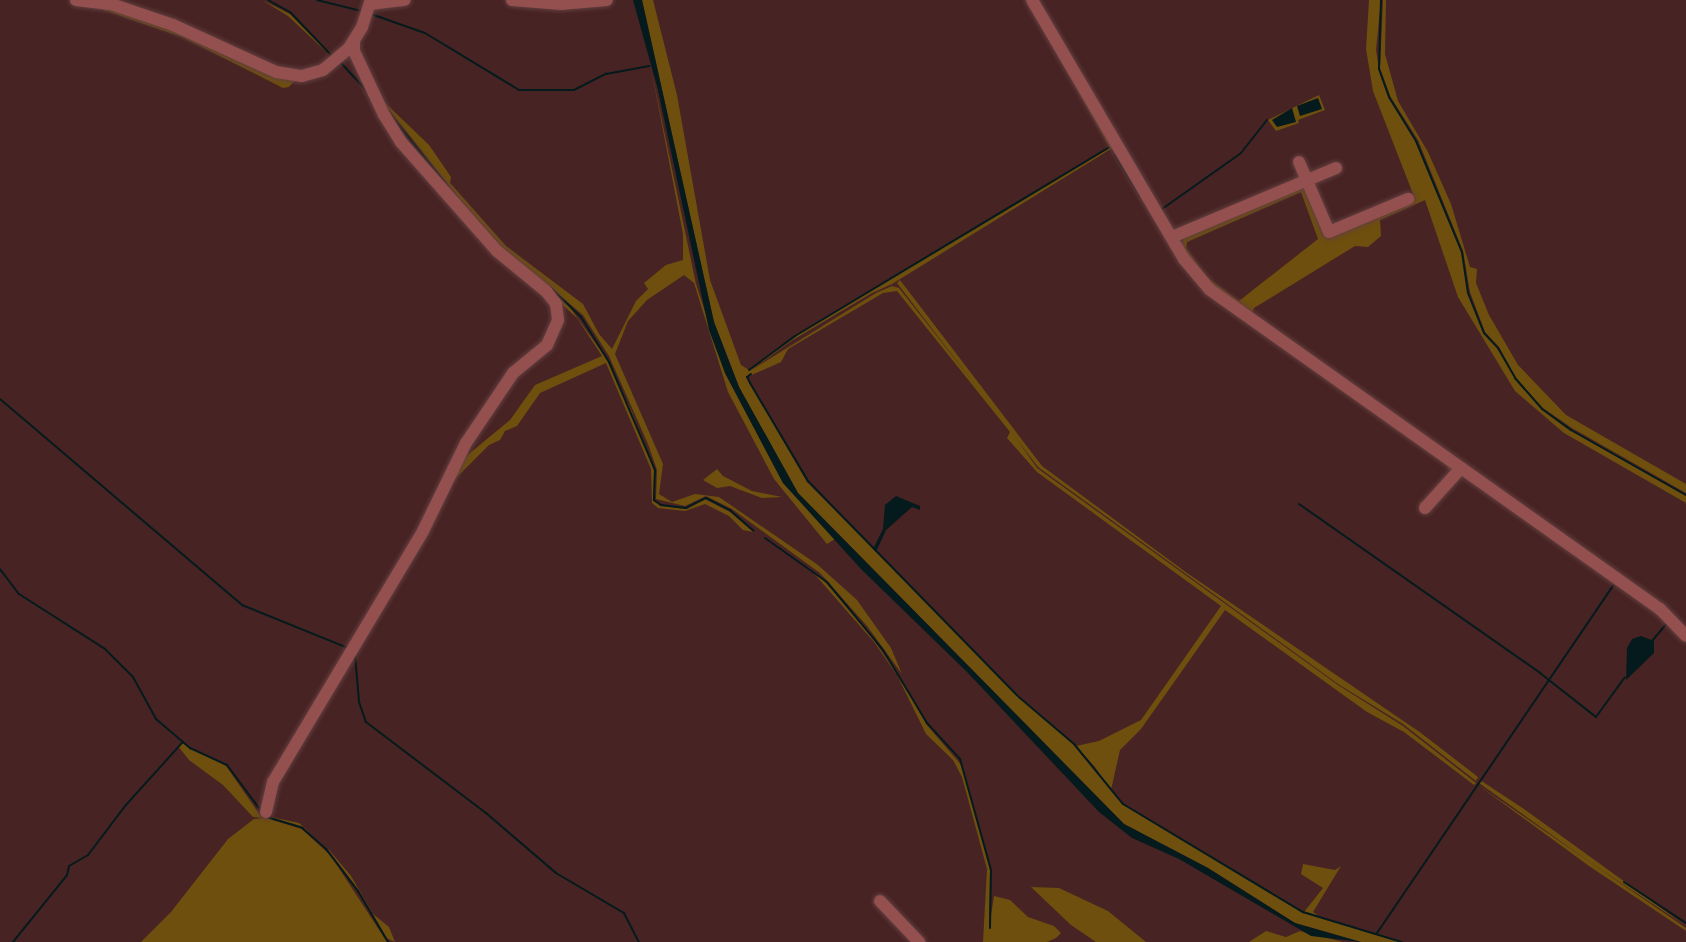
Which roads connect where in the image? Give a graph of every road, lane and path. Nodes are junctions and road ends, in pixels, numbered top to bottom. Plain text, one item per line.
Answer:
1 (76, 0) edge
2 (405, 0) edge
3 (512, 0) edge
4 (607, 0) edge
5 (1032, 0) edge
6 (371, 2) edge
7 (354, 41) junction
8 (1299, 162) dead end
9 (1336, 168) dead end
10 (1307, 181) junction
11 (1408, 199) dead end
12 (1172, 237) junction
13 (1461, 468) junction
14 (1425, 508) dead end
15 (1686, 636) edge
16 (266, 812) dead end
17 (880, 901) dead end
18 (919, 942) edge

1 - 7 street
2 - 6 street
3 - 4 street
5 - 12 street
6 - 7 street
7 - 16 street
8 - 10 street
9 - 10 street
10 - 11 street
10 - 12 street
12 - 13 street
13 - 14 street
13 - 15 street
17 - 18 street

